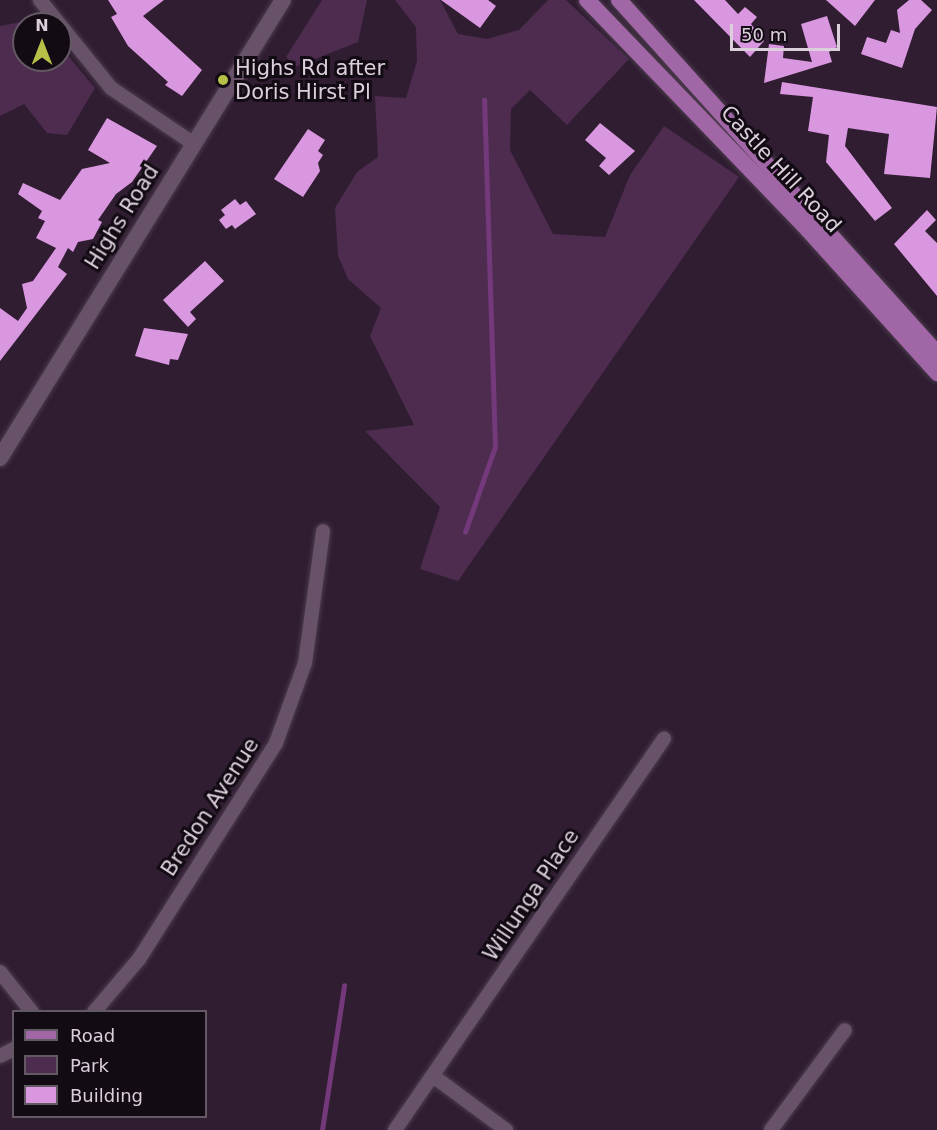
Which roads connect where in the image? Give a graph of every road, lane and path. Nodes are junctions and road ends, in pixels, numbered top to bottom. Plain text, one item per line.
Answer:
1 (40, 0) edge
2 (284, 0) edge
3 (587, 0) edge
4 (619, 0) edge
5 (194, 144) junction
6 (937, 353) edge
7 (937, 373) edge
8 (0, 458) edge
9 (323, 531) dead end
10 (664, 738) dead end
11 (0, 972) edge
12 (31, 1010) edge
13 (95, 1010) edge
14 (845, 1030) dead end
15 (433, 1076) junction
16 (395, 1130) edge
17 (506, 1130) edge
18 (771, 1130) edge

1 - 5 street
2 - 5 street, Highs Road
3 - 7 main road, Castle Hill Road
4 - 6 main road, Castle Hill Road
5 - 8 street, Highs Road
9 - 13 street, Bredon Avenue
10 - 15 street, Willunga Place
11 - 12 street
14 - 18 street
15 - 16 street, Willunga Place
15 - 17 street

